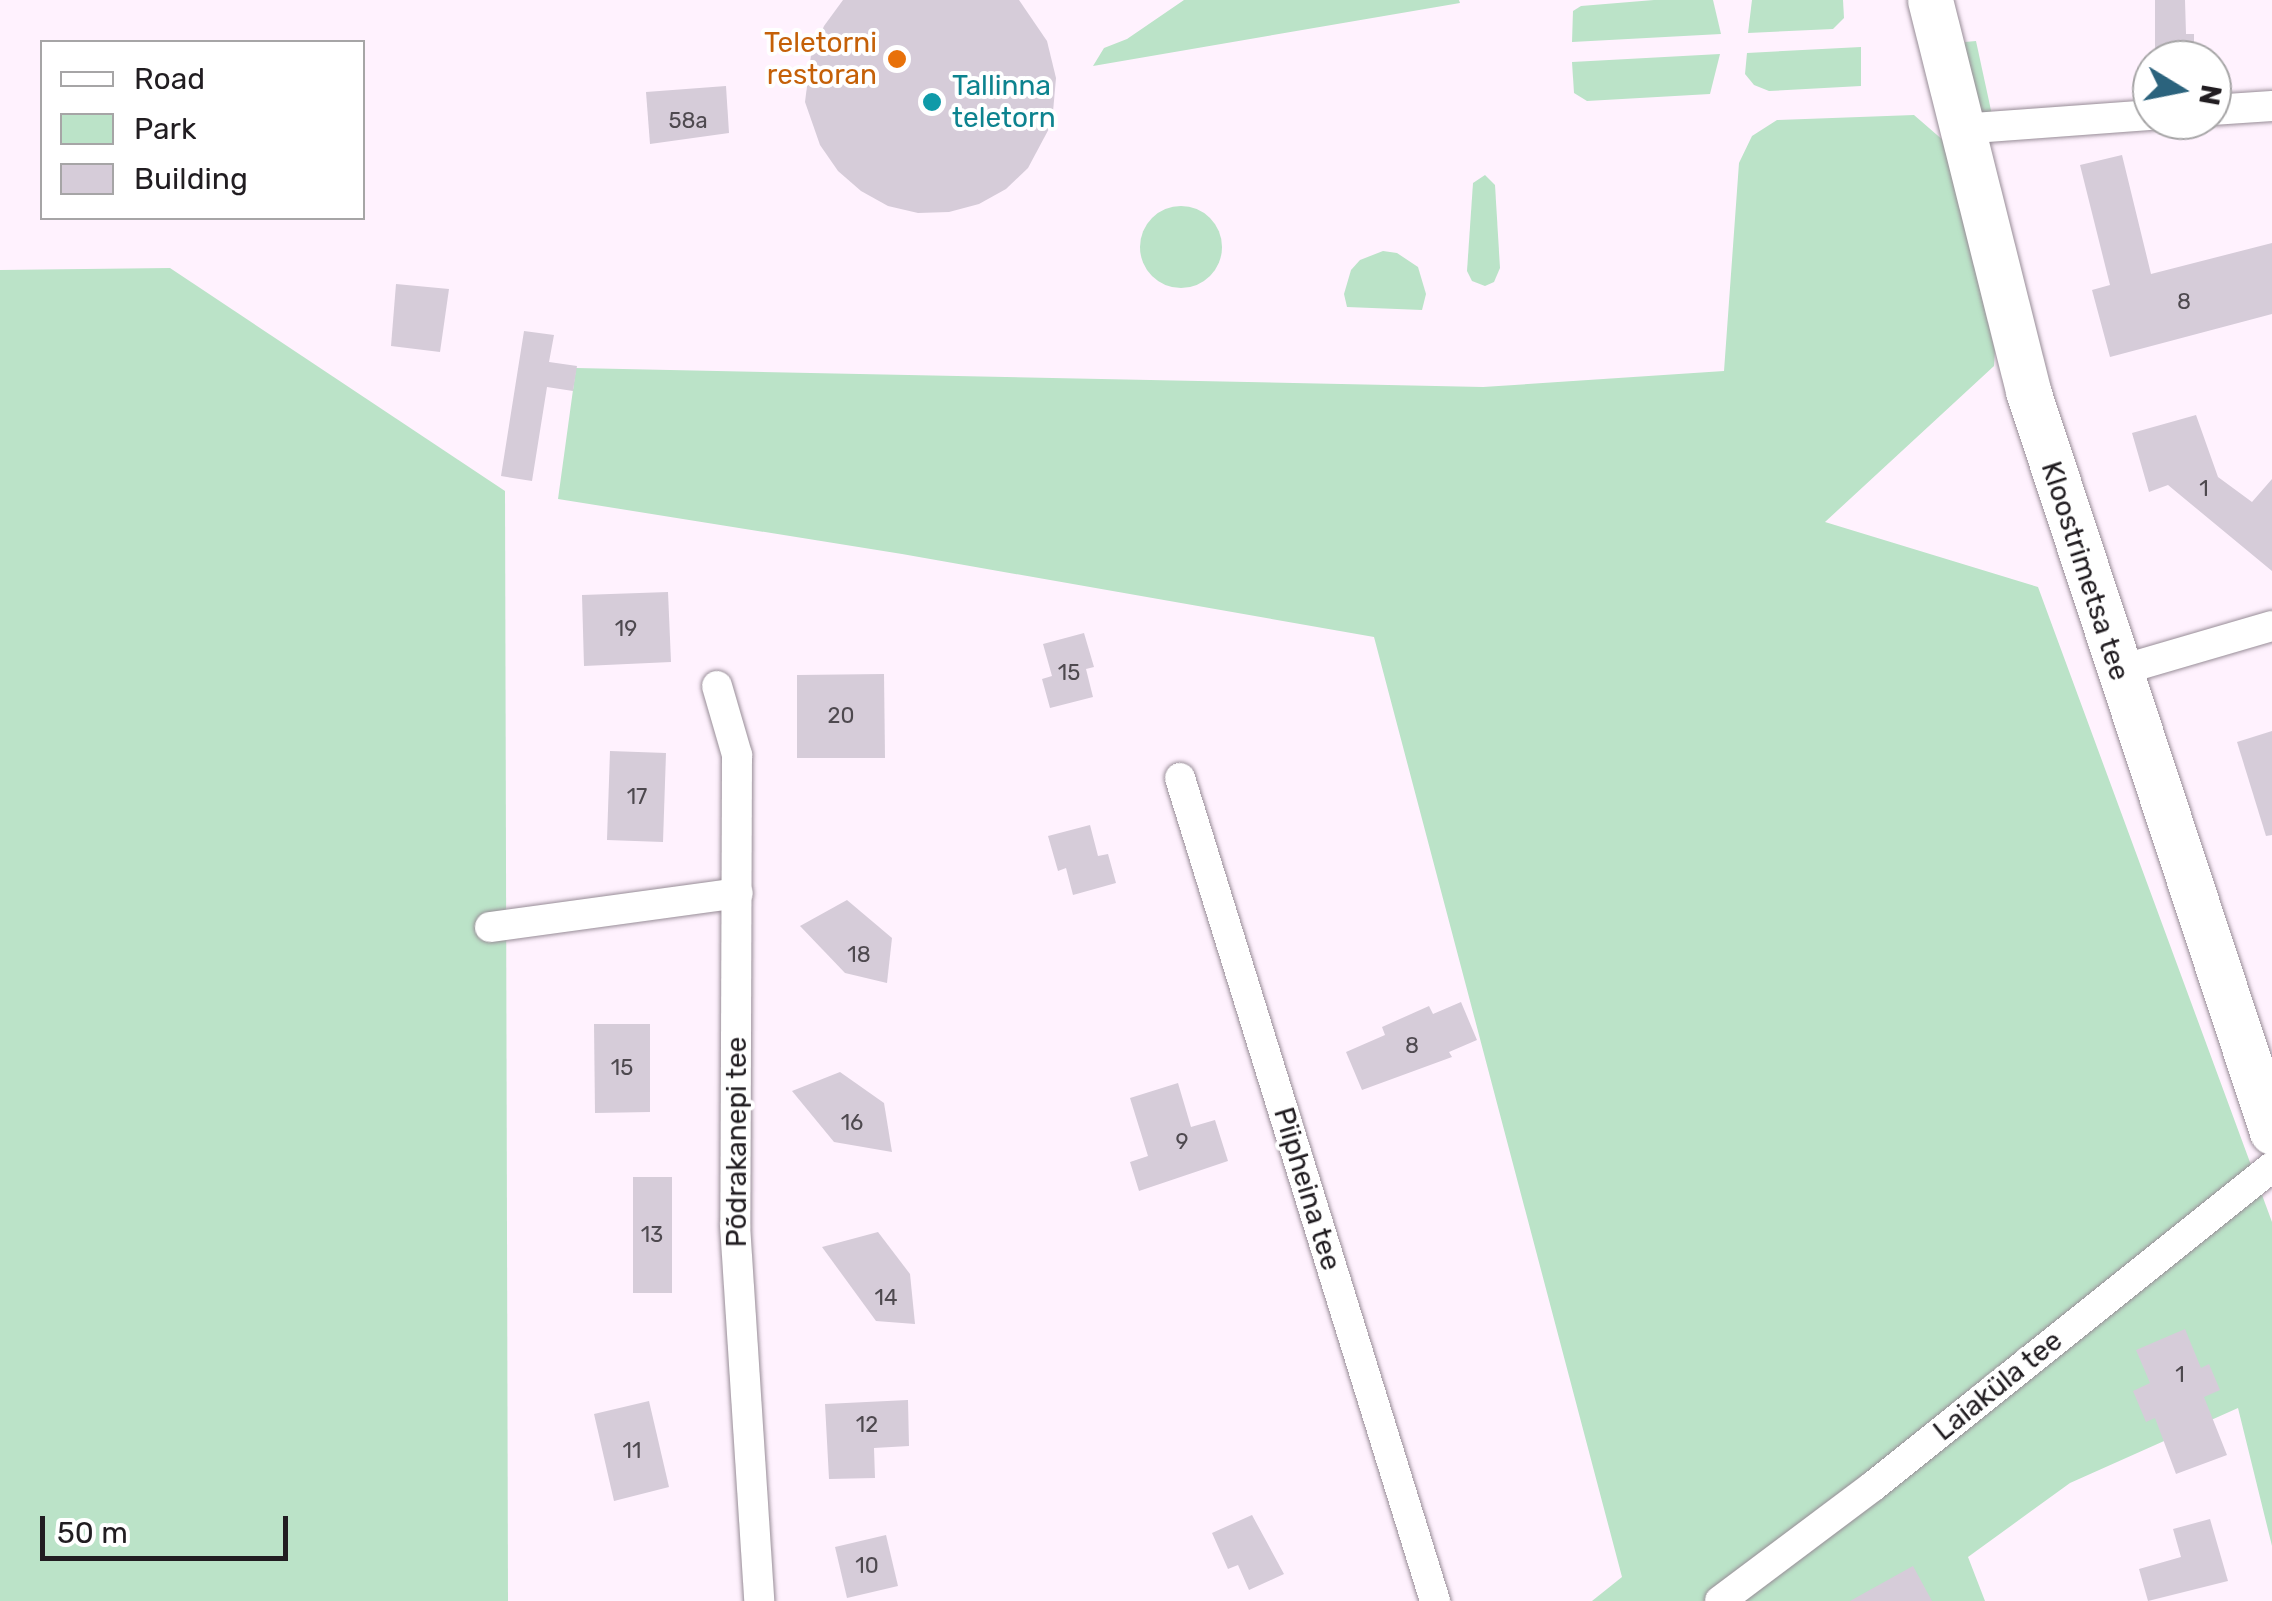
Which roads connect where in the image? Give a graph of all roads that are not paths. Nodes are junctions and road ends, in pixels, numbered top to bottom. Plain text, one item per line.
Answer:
1 (1930, 0) edge
2 (2272, 106) edge
3 (2232, 109) edge
4 (2132, 116) edge
5 (1960, 129) junction
6 (2272, 626) edge
7 (2118, 671) junction
8 (717, 686) dead end
9 (1180, 778) dead end
10 (738, 893) junction
11 (490, 928) dead end
12 (2272, 1132) edge
13 (2272, 1166) edge
14 (759, 1601) edge
15 (1435, 1601) edge
16 (1720, 1601) edge

1 - 5 main road, Kloostrimetsa tee
2 - 3 street
4 - 5 street
5 - 7 main road, Kloostrimetsa tee
6 - 7 street
7 - 12 main road, Kloostrimetsa tee
8 - 10 street, Põdrakanepi tee
9 - 15 street, Piipheina tee
10 - 11 street
10 - 14 street, Põdrakanepi tee
13 - 16 street, Laiaküla tee

